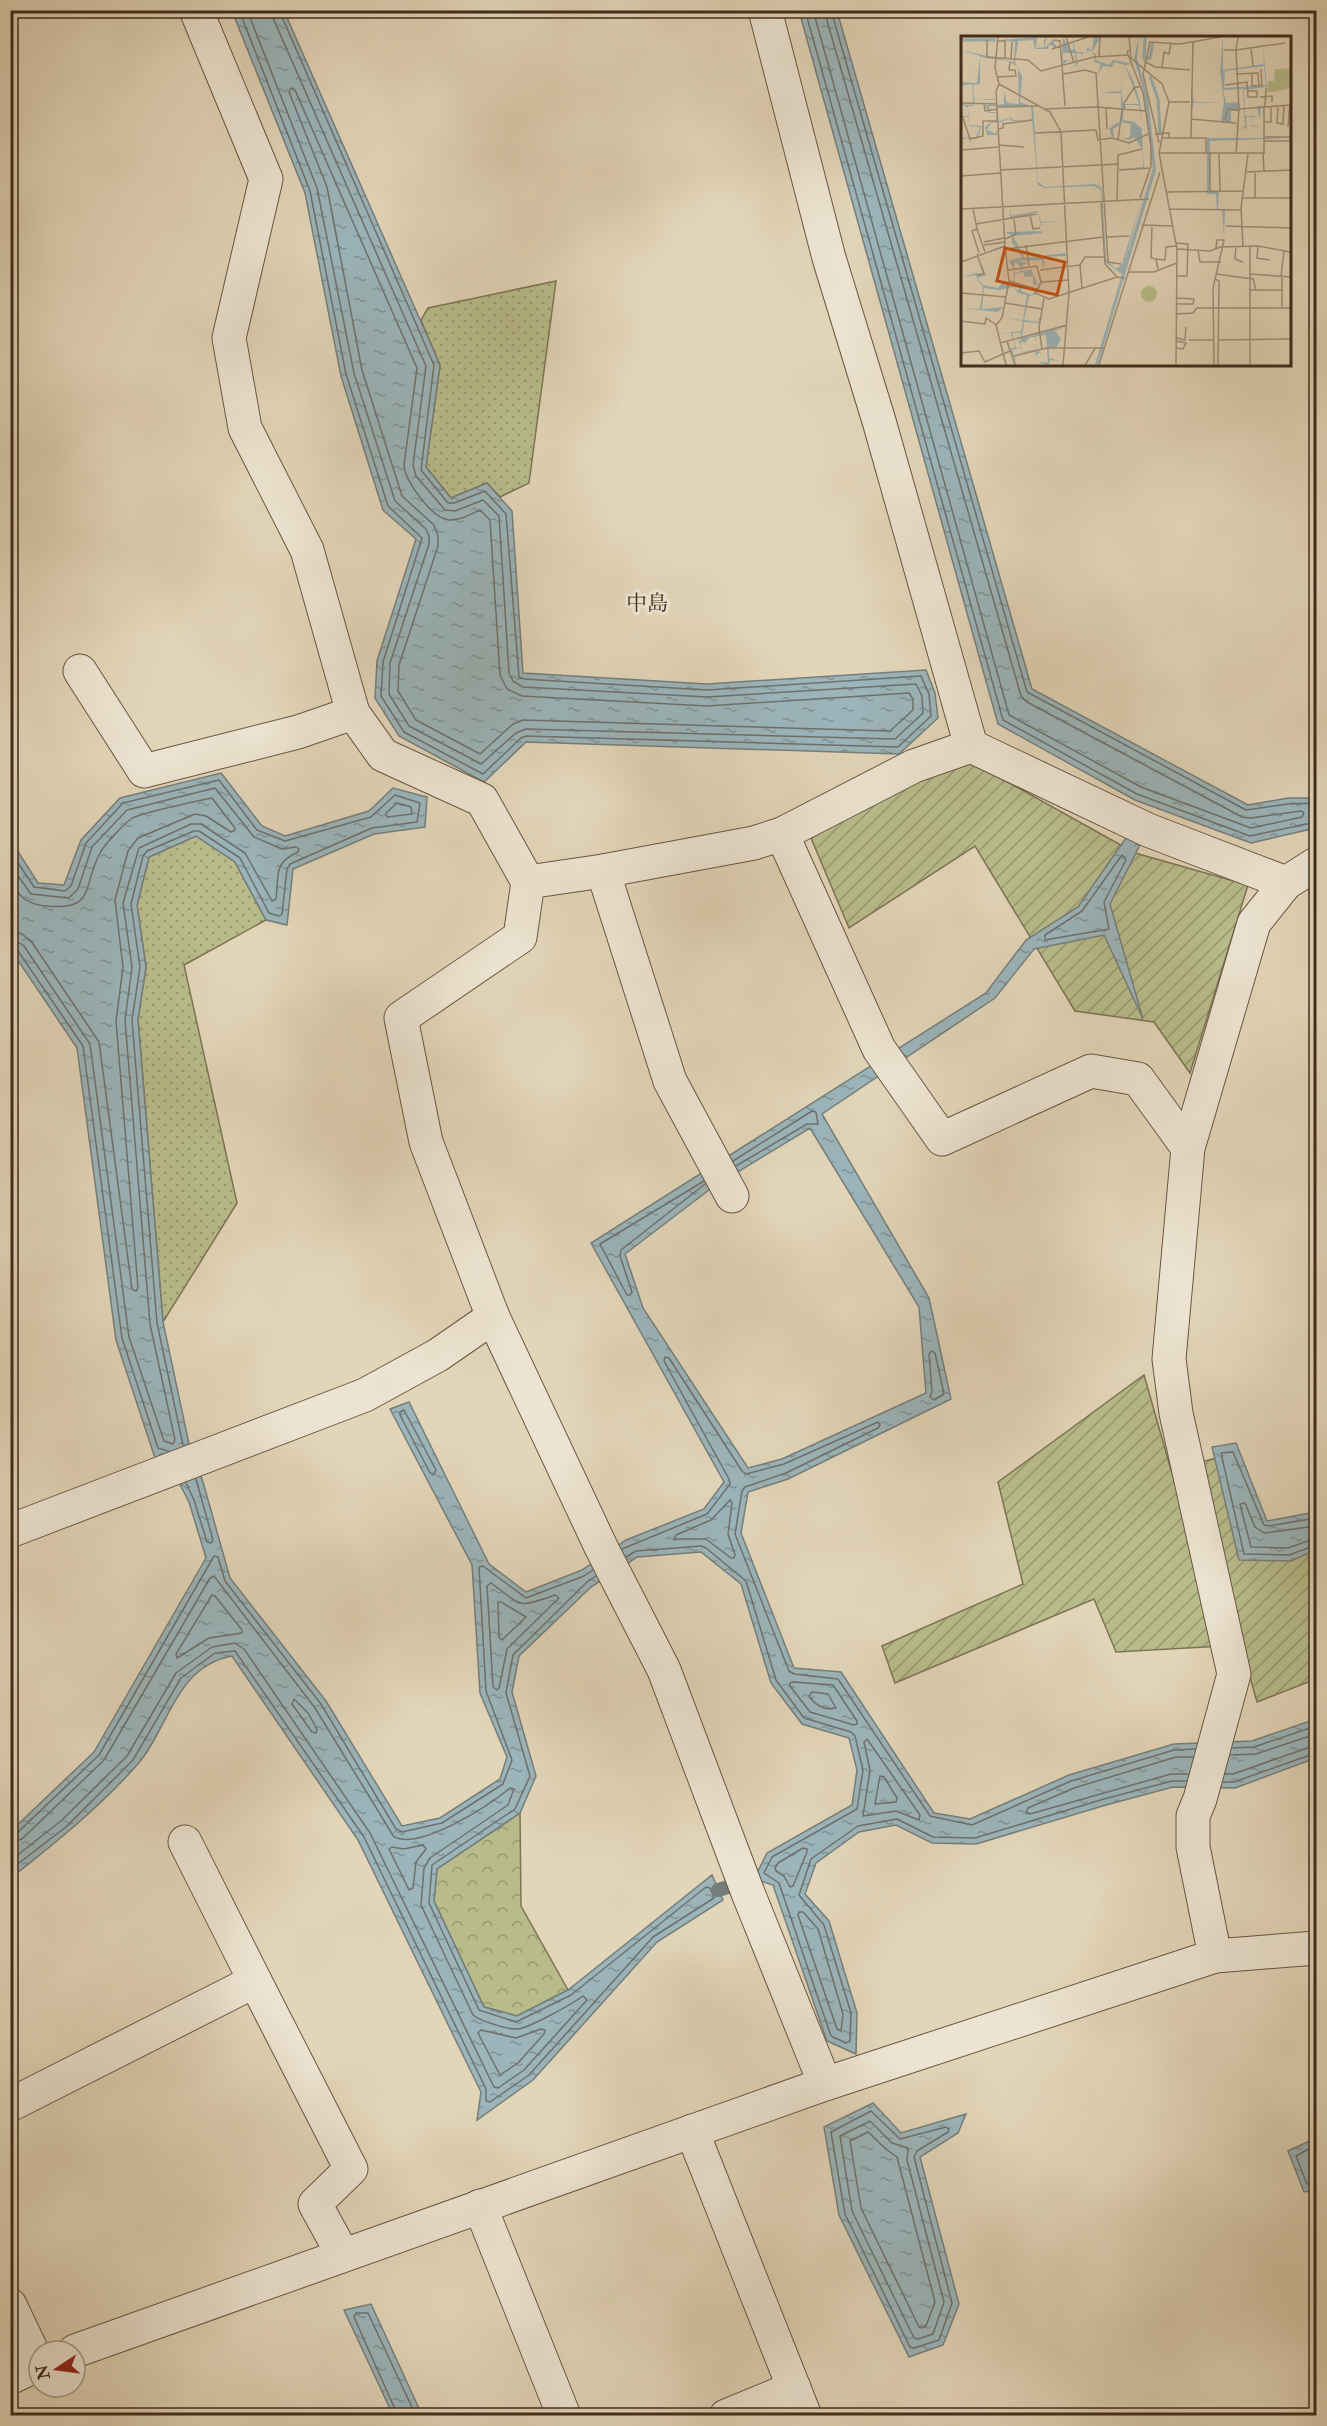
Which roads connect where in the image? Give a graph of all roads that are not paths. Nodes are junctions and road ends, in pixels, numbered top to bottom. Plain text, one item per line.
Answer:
1 (196, 10) edge
2 (765, 10) edge
3 (80, 671) dead end
4 (353, 712) junction
5 (971, 746) junction
6 (782, 834) junction
7 (1317, 864) edge
8 (603, 871) junction
9 (528, 882) junction
10 (1286, 883) junction
11 (1188, 1149) junction
12 (732, 1196) dead end
13 (493, 1317) junction
14 (10, 1531) edge
15 (185, 1842) dead end
16 (1317, 1948) edge
17 (1215, 1956) junction
18 (255, 1981) junction
19 (825, 2084) junction
20 (10, 2105) edge
21 (692, 2131) junction
22 (480, 2206) junction
23 (343, 2254) junction
24 (10, 2304) edge
25 (27, 2339) edge
26 (87, 2347) edge
27 (27, 2370) edge
28 (10, 2378) edge
29 (800, 2402) edge
30 (564, 2415) edge
31 (726, 2415) edge

1 - 4 street
2 - 5 street
3 - 4 street
4 - 9 street
5 - 6 street
5 - 10 street
6 - 8 street
6 - 11 street
7 - 10 street
8 - 9 street
8 - 12 street
9 - 13 street
10 - 11 street
11 - 17 street
13 - 14 street
13 - 19 street
15 - 18 street
16 - 17 street
17 - 19 street
18 - 20 street
18 - 23 street
19 - 21 street
21 - 22 street
21 - 29 street
22 - 23 street
22 - 30 street
23 - 26 street
24 - 25 street
27 - 28 street
29 - 31 street

